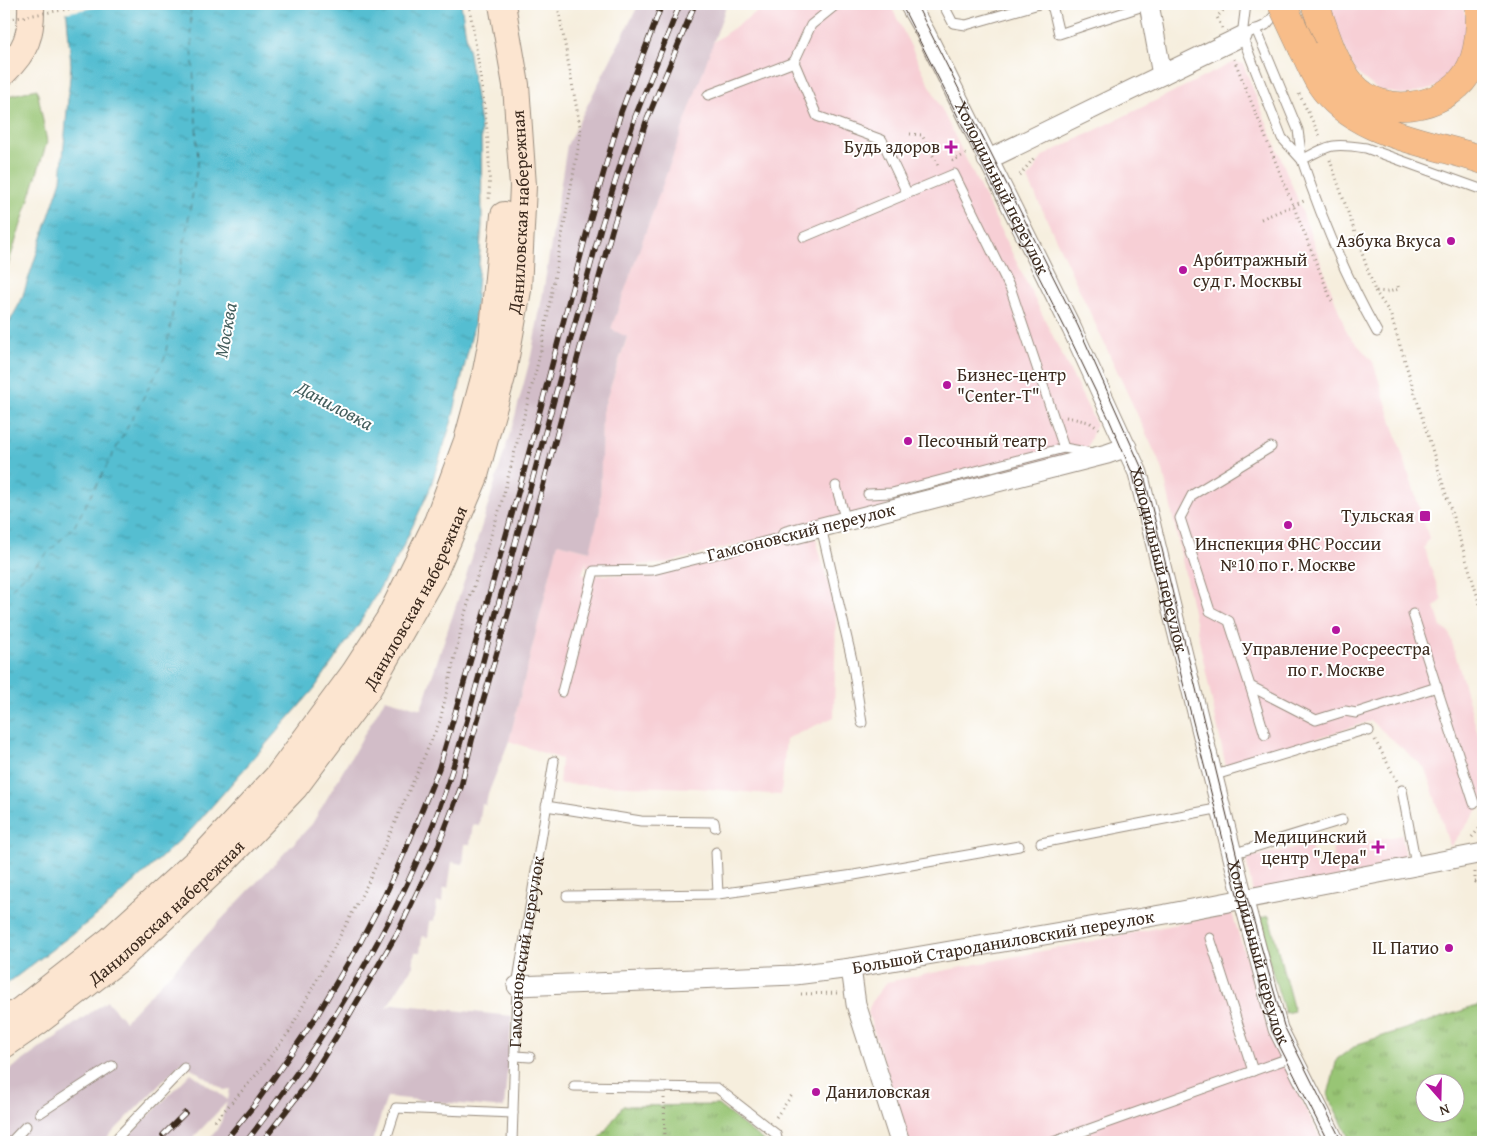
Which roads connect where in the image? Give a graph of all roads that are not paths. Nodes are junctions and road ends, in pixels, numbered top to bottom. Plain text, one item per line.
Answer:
1 (15, 4) edge
2 (31, 4) edge
3 (484, 4) edge
4 (502, 4) edge
5 (837, 4) edge
6 (909, 4) edge
7 (943, 4) edge
8 (1039, 4) edge
9 (1049, 4) edge
10 (1149, 4) edge
11 (1246, 4) edge
12 (1284, 4) edge
13 (1315, 4) edge
14 (1480, 4) edge
15 (1242, 36) junction
16 (4, 51) edge
17 (794, 62) junction
18 (4, 72) edge
19 (1162, 75) junction
20 (708, 95) dead end
21 (987, 160) junction
22 (1302, 160) junction
23 (1483, 160) edge
24 (1483, 190) edge
25 (907, 193) junction
26 (804, 237) dead end
27 (1377, 332) dead end
28 (1271, 447) dead end
29 (1064, 448) junction
30 (1127, 448) junction
31 (1107, 454) junction
32 (836, 486) dead end
33 (868, 494) dead end
34 (846, 521) junction
35 (821, 527) junction
36 (788, 536) joint
37 (1413, 614) dead end
38 (1250, 686) junction
39 (1437, 687) junction
40 (562, 692) dead end
41 (862, 723) dead end
42 (1369, 731) road end
43 (1265, 735) dead end
44 (554, 761) dead end
45 (1212, 776) junction
46 (1402, 790) road end
47 (1474, 803) dead end
48 (546, 806) junction
49 (1221, 808) junction
50 (1342, 820) dead end
51 (715, 827) dead end
52 (1041, 842) dead end
53 (1019, 846) dead end
54 (716, 852) dead end
55 (1483, 853) edge
56 (1232, 854) junction
57 (1416, 865) junction
58 (718, 894) junction
59 (568, 896) dead end
60 (1243, 898) junction
61 (1210, 938) dead end
62 (851, 968) junction
63 (514, 986) junction
64 (4, 1021) edge
65 (4, 1045) edge
66 (516, 1056) junction
67 (530, 1057) dead end
68 (1292, 1057) junction
69 (112, 1066) dead end
70 (184, 1068) dead end
71 (1253, 1071) junction
72 (574, 1086) dead end
73 (40, 1113) dead end
74 (513, 1113) junction
75 (26, 1126) dead end
76 (11, 1142) edge
77 (113, 1142) edge
78 (384, 1142) edge
79 (512, 1142) edge
80 (778, 1142) edge
81 (900, 1142) edge
82 (1053, 1142) edge
83 (1335, 1142) edge

1 - 16 main road
2 - 18 main road
3 - 64 main road, Даниловская набережная
4 - 65 main road, Даниловская набережная
5 - 17 lane
6 - 21 street, Холодильный переулок
7 - 8 lane
9 - 10 lane
10 - 19 street
11 - 15 lane
12 - 15 lane
12 - 23 main road, bridge
13 - 14 main road
15 - 19 street
15 - 22 lane
15 - 22 lane
17 - 20 lane
17 - 25 lane
19 - 21 street
21 - 30 street, Холодильный переулок
22 - 24 lane
22 - 27 lane
25 - 26 lane
25 - 29 lane
28 - 38 lane
29 - 31 lane
29 - 33 lane
30 - 31 street, Гамсоновский переулок
30 - 45 street, Холодильный переулок
31 - 34 street, Гамсоновский переулок
32 - 34 lane
34 - 35 street, Гамсоновский переулок
35 - 36 street, Гамсоновский переулок
35 - 41 lane
36 - 40 lane, Гамсоновский переулок
37 - 39 lane
38 - 39 lane
38 - 43 lane
39 - 47 lane
42 - 45 lane
44 - 48 lane, Гамсоновский переулок
45 - 49 street, Холодильный переулок
46 - 57 lane
48 - 51 lane
48 - 63 lane, Гамсоновский переулок
49 - 52 lane
49 - 56 street, Холодильный переулок
50 - 56 lane
53 - 58 lane
54 - 58 lane
55 - 57 street, Большой Староданиловский переулок
56 - 60 street, Холодильный переулок
57 - 60 street, Большой Староданиловский переулок
58 - 59 lane
60 - 62 street, Большой Староданиловский переулок
60 - 68 street, Холодильный переулок
61 - 71 lane
62 - 63 street, Большой Староданиловский переулок
62 - 81 street
63 - 66 lane, Гамсоновский переулок
66 - 67 lane
66 - 74 lane, Гамсоновский переулок
68 - 71 lane
68 - 83 street, Холодильный переулок
69 - 73 lane
70 - 77 lane
71 - 82 lane
72 - 80 lane
74 - 78 lane
74 - 79 lane, Гамсоновский переулок
75 - 76 lane

